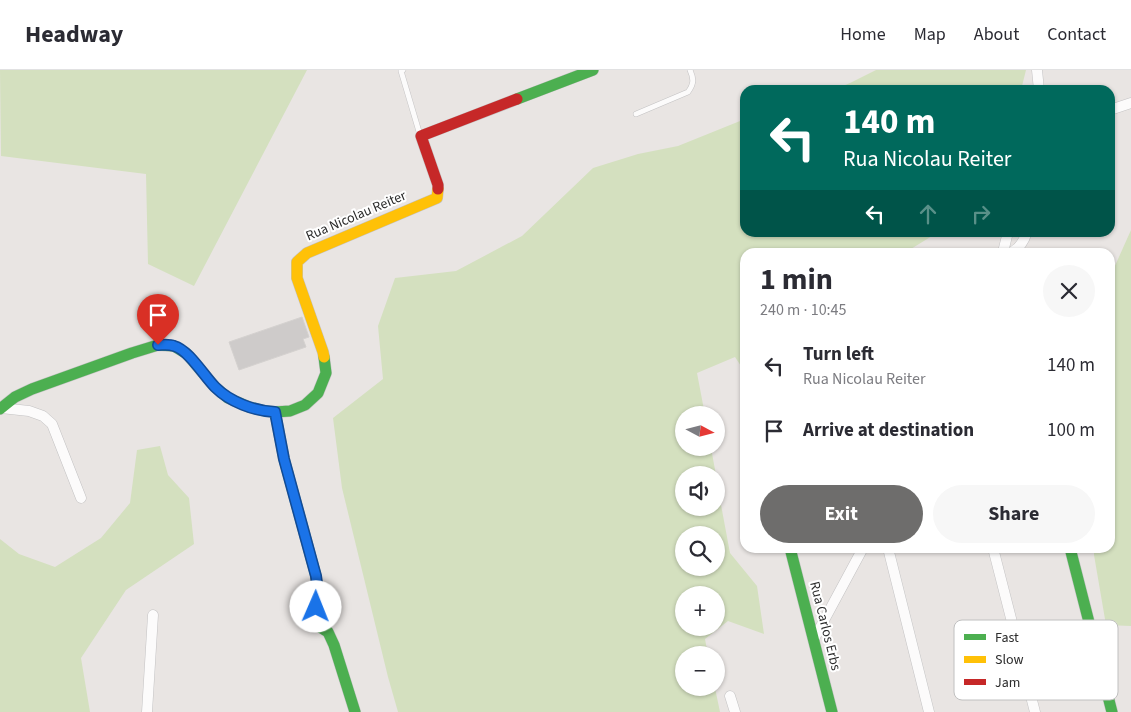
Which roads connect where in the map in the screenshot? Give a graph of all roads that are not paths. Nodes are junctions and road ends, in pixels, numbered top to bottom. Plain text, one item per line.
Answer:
1 (403, 70) edge
2 (593, 70) edge
3 (690, 70) edge
4 (1037, 70) edge
5 (1038, 85) edge
6 (1131, 103) edge
7 (1115, 108) edge
8 (636, 114) dead end
9 (421, 136) junction
10 (1025, 237) edge
11 (1018, 248) edge
12 (0, 409) edge
13 (275, 412) junction
14 (80, 498) dead end
15 (791, 553) edge
16 (860, 553) edge
17 (889, 553) edge
18 (994, 553) edge
19 (1071, 553) edge
20 (153, 615) dead end
21 (1011, 620) edge
22 (1088, 620) edge
23 (814, 639) junction
24 (730, 696) dead end
25 (147, 712) edge
26 (355, 712) edge
27 (735, 712) edge
28 (832, 712) edge
29 (928, 712) edge

1 - 9 lane
2 - 9 street
3 - 8 lane
4 - 5 street
6 - 7 street
9 - 13 street, Rua Nicolau Reiter
10 - 11 street
12 - 13 street, Rua Nicolau Reiter
12 - 14 street
13 - 26 street
15 - 23 street, Rua Carlos Erbs
16 - 23 street
17 - 29 street
18 - 21 street
19 - 22 street
20 - 25 street
23 - 28 street, Rua Carlos Erbs
24 - 27 street

